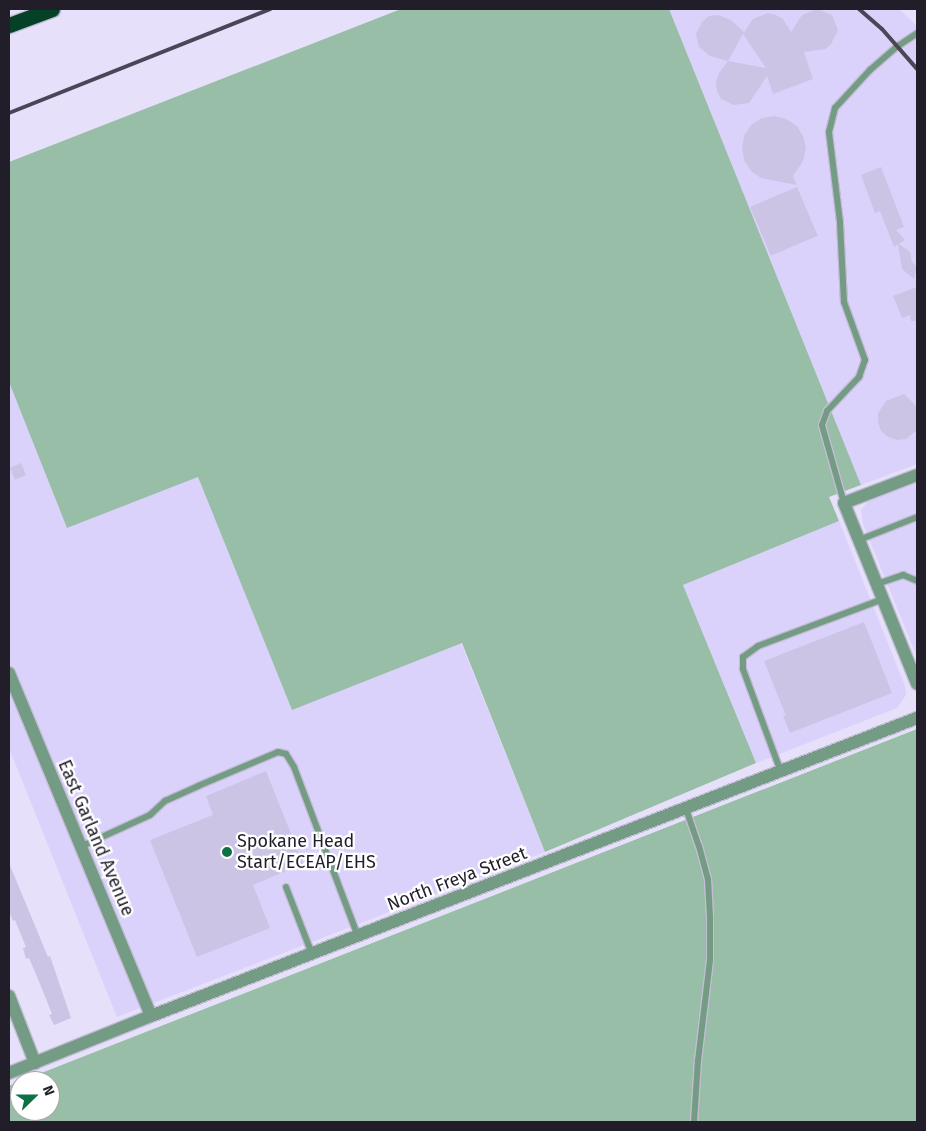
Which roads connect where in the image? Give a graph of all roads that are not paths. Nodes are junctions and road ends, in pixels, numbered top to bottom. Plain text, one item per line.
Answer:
1 (52, 9) edge
2 (9, 25) edge
3 (917, 33) edge
4 (917, 475) edge
5 (844, 503) junction
6 (917, 517) edge
7 (859, 540) junction
8 (917, 581) edge
9 (877, 584) junction
10 (883, 599) junction
11 (9, 673) edge
12 (917, 684) edge
13 (917, 718) edge
14 (781, 772) junction
15 (686, 809) junction
16 (80, 846) junction
17 (286, 887) dead end
18 (358, 936) junction
19 (312, 954) junction
20 (9, 996) edge
21 (151, 1016) junction
22 (36, 1063) junction
23 (9, 1073) edge
24 (694, 1122) edge

1 - 2 highway
3 - 5 lane
4 - 5 street
5 - 7 street
6 - 7 lane
7 - 9 street
8 - 9 lane
9 - 10 street
10 - 12 street
10 - 14 lane
11 - 16 street, East Garland Avenue
13 - 14 street, North Freya Street
14 - 15 street, North Freya Street
15 - 18 street, North Freya Street
15 - 24 lane
16 - 18 lane
16 - 21 street, East Garland Avenue
17 - 19 lane
18 - 19 street, North Freya Street
19 - 21 street, North Freya Street
20 - 22 street
21 - 22 street, North Freya Street
22 - 23 street, North Freya Street

